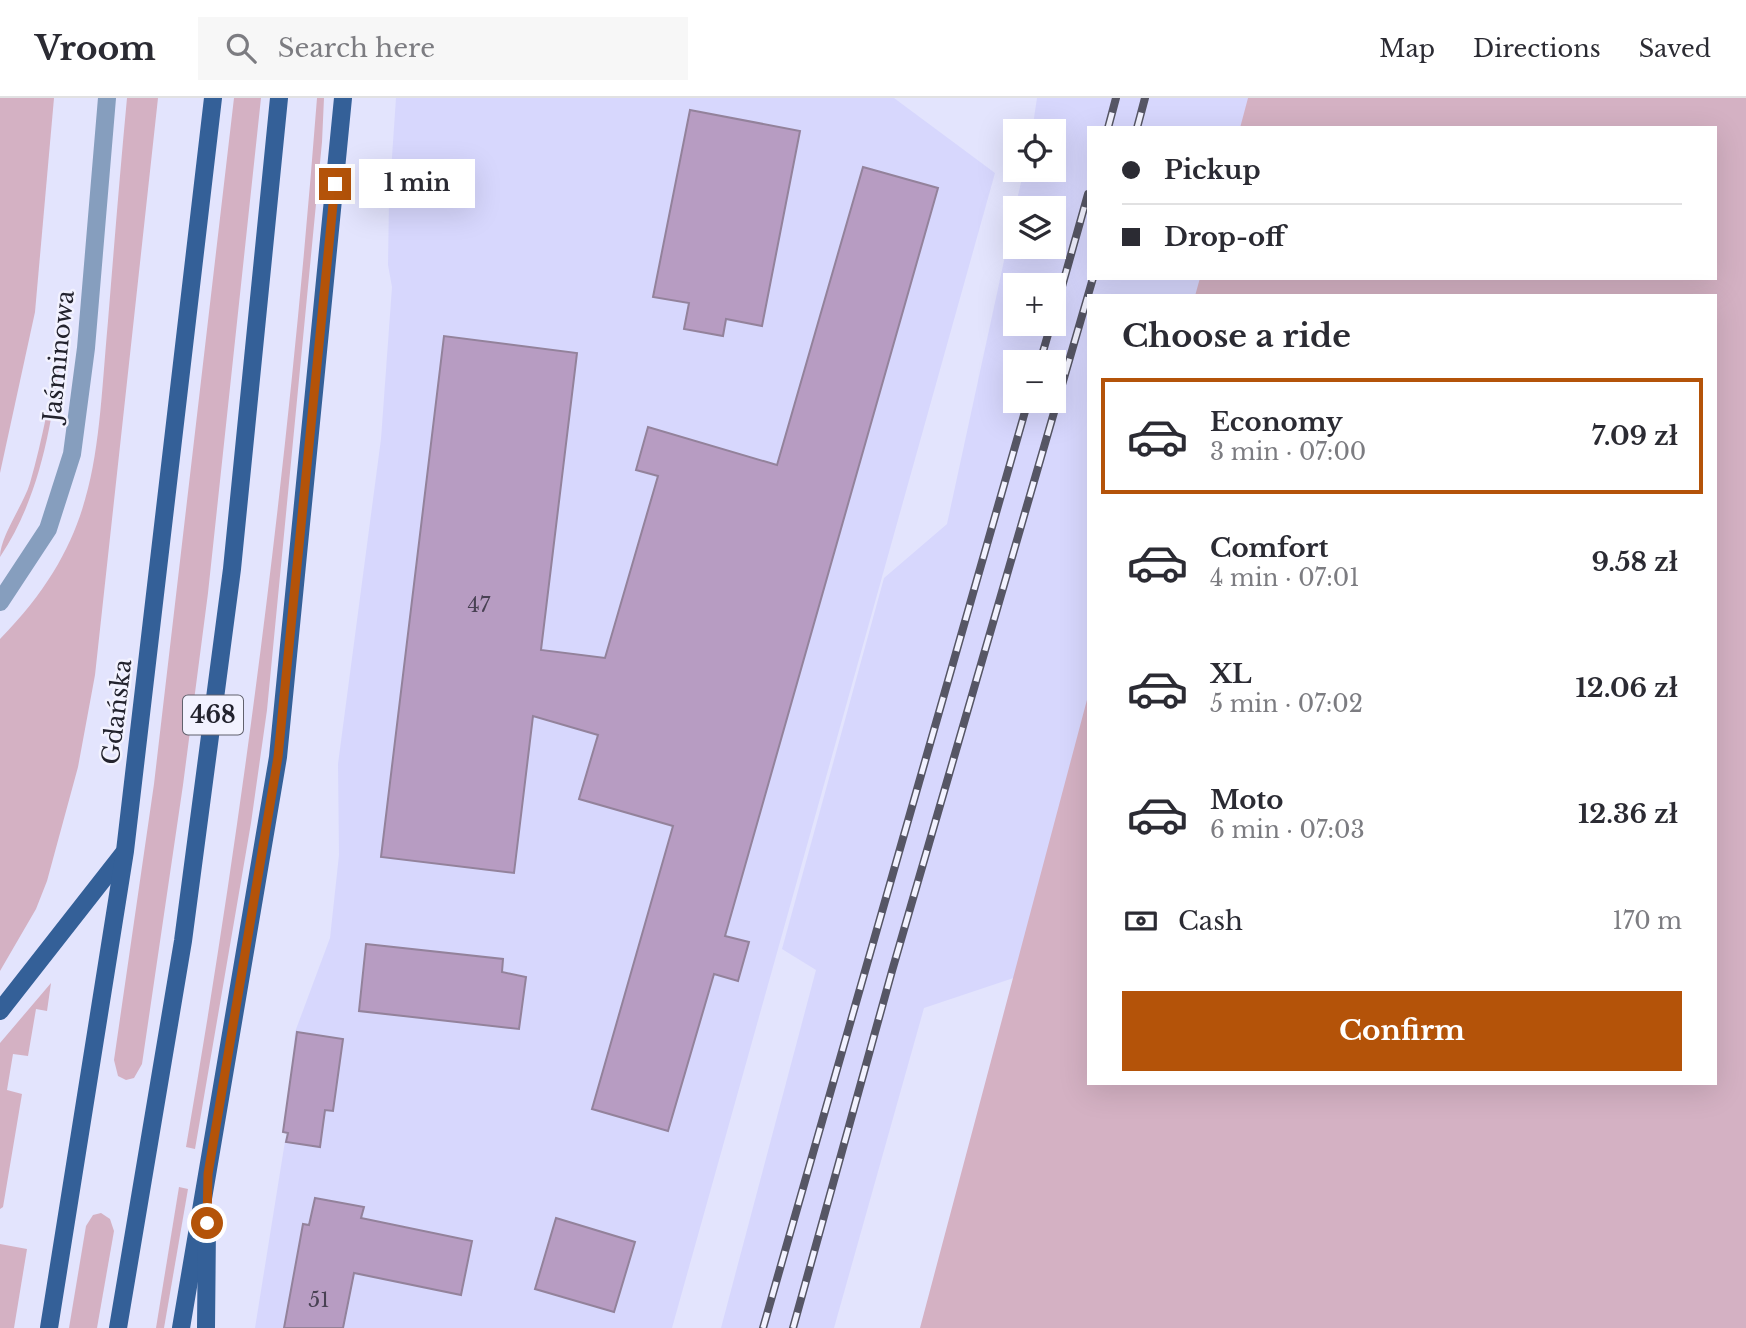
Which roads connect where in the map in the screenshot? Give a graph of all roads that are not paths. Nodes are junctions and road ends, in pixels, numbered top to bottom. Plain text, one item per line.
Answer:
1 (107, 98) edge
2 (213, 98) edge
3 (279, 98) edge
4 (343, 98) edge
5 (0, 602) edge
6 (125, 851) junction
7 (0, 1011) edge
8 (208, 1174) junction
9 (49, 1328) edge
10 (118, 1328) edge
11 (181, 1328) edge
12 (206, 1328) edge

1 - 5 street, Jaśminowa
2 - 6 main road, Gdańska
3 - 10 main road, 468
4 - 8 main road
6 - 7 main road
6 - 9 main road, Gdańska
8 - 11 main road
8 - 12 main road

